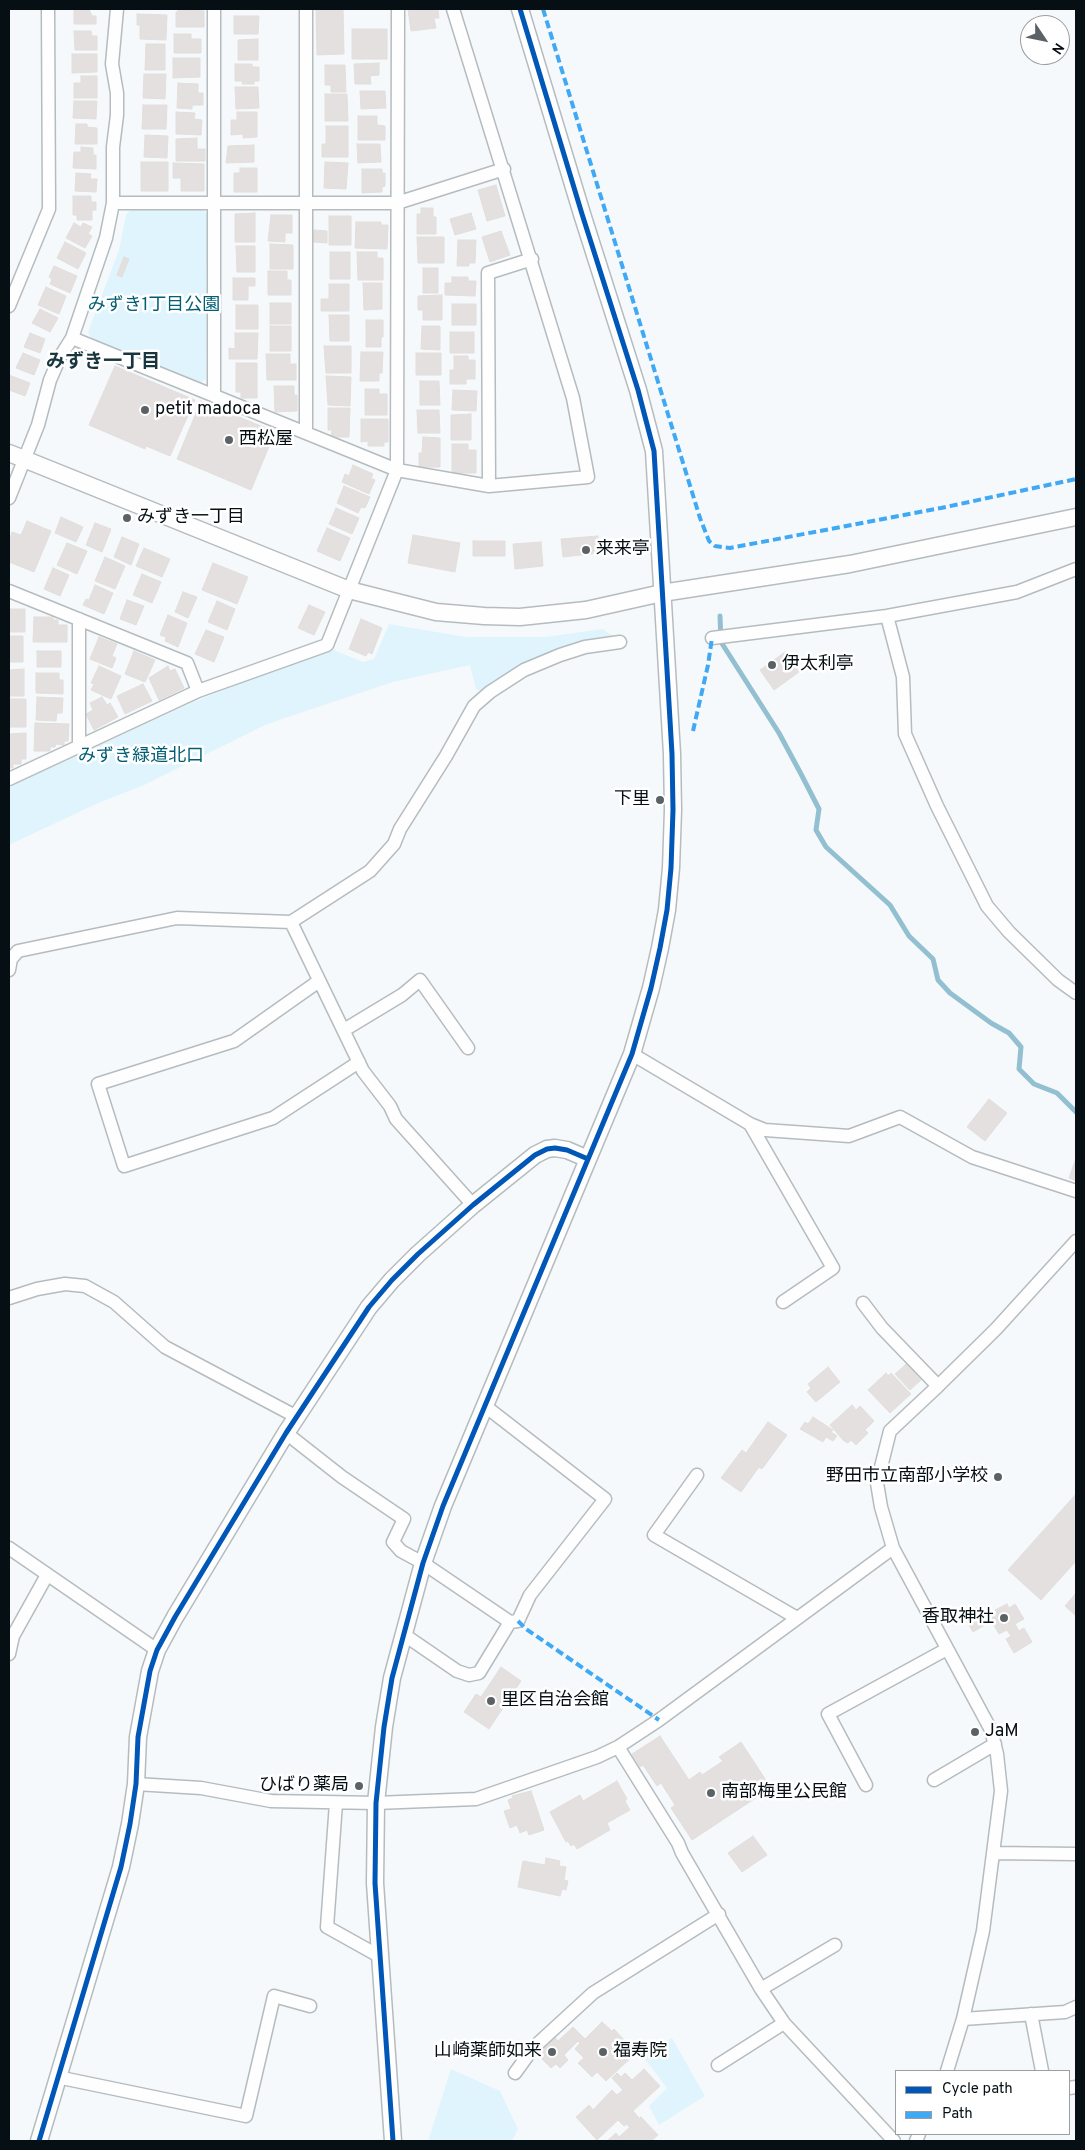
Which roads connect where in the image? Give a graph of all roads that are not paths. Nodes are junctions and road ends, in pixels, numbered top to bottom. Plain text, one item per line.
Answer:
1 (48, 9) edge
2 (117, 9) edge
3 (214, 9) edge
4 (306, 9) edge
5 (398, 9) edge
6 (453, 9) edge
7 (520, 9) edge
8 (504, 169) junction
9 (214, 202) junction
10 (305, 202) junction
11 (113, 203) junction
12 (397, 203) junction
13 (532, 259) junction
14 (9, 306) edge
15 (72, 338) junction
16 (214, 396) junction
17 (306, 433) junction
18 (9, 453) edge
19 (25, 459) junction
20 (397, 470) junction
21 (490, 486) junction
22 (9, 498) edge
23 (1076, 517) edge
24 (1076, 569) edge
25 (349, 590) junction
26 (9, 591) edge
27 (662, 593) junction
28 (887, 616) junction
29 (80, 619) junction
30 (712, 638) dead end
31 (620, 642) dead end
32 (198, 691) junction
33 (79, 745) junction
34 (9, 779) edge
35 (291, 922) junction
36 (9, 970) edge
37 (319, 981) junction
38 (1076, 994) edge
39 (344, 1030) junction
40 (468, 1048) dead end
41 (632, 1054) junction
42 (359, 1062) junction
43 (750, 1124) junction
44 (588, 1159) junction
45 (1076, 1191) edge
46 (473, 1205) junction
47 (1076, 1242) edge
48 (9, 1298) edge
49 (783, 1302) dead end
50 (863, 1303) dead end
51 (938, 1386) junction
52 (485, 1406) junction
53 (297, 1418) junction
54 (286, 1433) junction
55 (697, 1475) dead end
56 (9, 1548) edge
57 (893, 1548) junction
58 (423, 1564) junction
59 (47, 1575) junction
60 (797, 1618) junction
61 (510, 1622) junction
62 (403, 1634) junction
63 (947, 1649) junction
64 (157, 1650) junction
65 (9, 1654) edge
66 (995, 1744) junction
67 (618, 1747) junction
68 (934, 1780) dead end
69 (136, 1784) junction
70 (866, 1785) dead end
71 (336, 1803) junction
72 (376, 1803) junction
73 (993, 1853) junction
74 (1076, 1854) edge
75 (719, 1914) junction
76 (835, 1945) dead end
77 (379, 1956) junction
78 (761, 1989) junction
79 (310, 2006) dead end
80 (1076, 2007) edge
81 (1031, 2014) junction
82 (963, 2019) junction
83 (784, 2023) junction
84 (718, 2065) dead end
85 (947, 2070) edge
86 (1042, 2070) edge
87 (515, 2073) dead end
88 (57, 2078) junction
89 (40, 2141) edge
90 (393, 2141) edge
91 (894, 2141) edge

1 - 14 street
2 - 11 street
3 - 9 street
4 - 10 street
5 - 12 street
6 - 8 street
7 - 27 street
8 - 12 street
8 - 13 street
9 - 10 street
9 - 11 street
9 - 16 street
10 - 12 street
10 - 17 street
11 - 15 street
12 - 20 street
13 - 21 street
13 - 21 street
15 - 16 street
15 - 19 street
16 - 17 street
17 - 20 street
18 - 19 street
19 - 22 street
19 - 25 street
20 - 21 street
20 - 25 street
23 - 27 street
24 - 28 street
25 - 27 street
25 - 32 street
26 - 29 street
27 - 41 street
28 - 30 street
28 - 38 street
29 - 32 street
29 - 33 street
31 - 35 street
32 - 33 street
33 - 34 street
35 - 36 street
35 - 37 street
37 - 39 street
37 - 42 street
39 - 40 street
39 - 42 street
41 - 43 street
41 - 44 street
42 - 46 street
43 - 45 street
43 - 49 street
44 - 46 street
44 - 52 street
46 - 53 street
47 - 51 street
48 - 53 street
50 - 51 street
51 - 57 street
52 - 58 street
52 - 61 street
53 - 54 street
54 - 58 street
54 - 64 street
55 - 60 street
56 - 59 street
57 - 60 street
57 - 63 street
58 - 61 street
58 - 62 street
59 - 64 street
59 - 65 street
60 - 67 street
61 - 62 street
62 - 72 street
63 - 66 street
63 - 70 street
64 - 69 street
66 - 68 street
66 - 73 street
67 - 72 street
67 - 75 street
69 - 71 street
69 - 88 street
71 - 72 street
71 - 77 street
72 - 77 street
73 - 74 street
73 - 82 street
75 - 78 street
75 - 87 street
76 - 78 street
77 - 90 street
78 - 83 street
79 - 88 street
80 - 81 street
81 - 82 street
81 - 86 street
82 - 85 street
83 - 84 street
83 - 91 street
88 - 89 street

